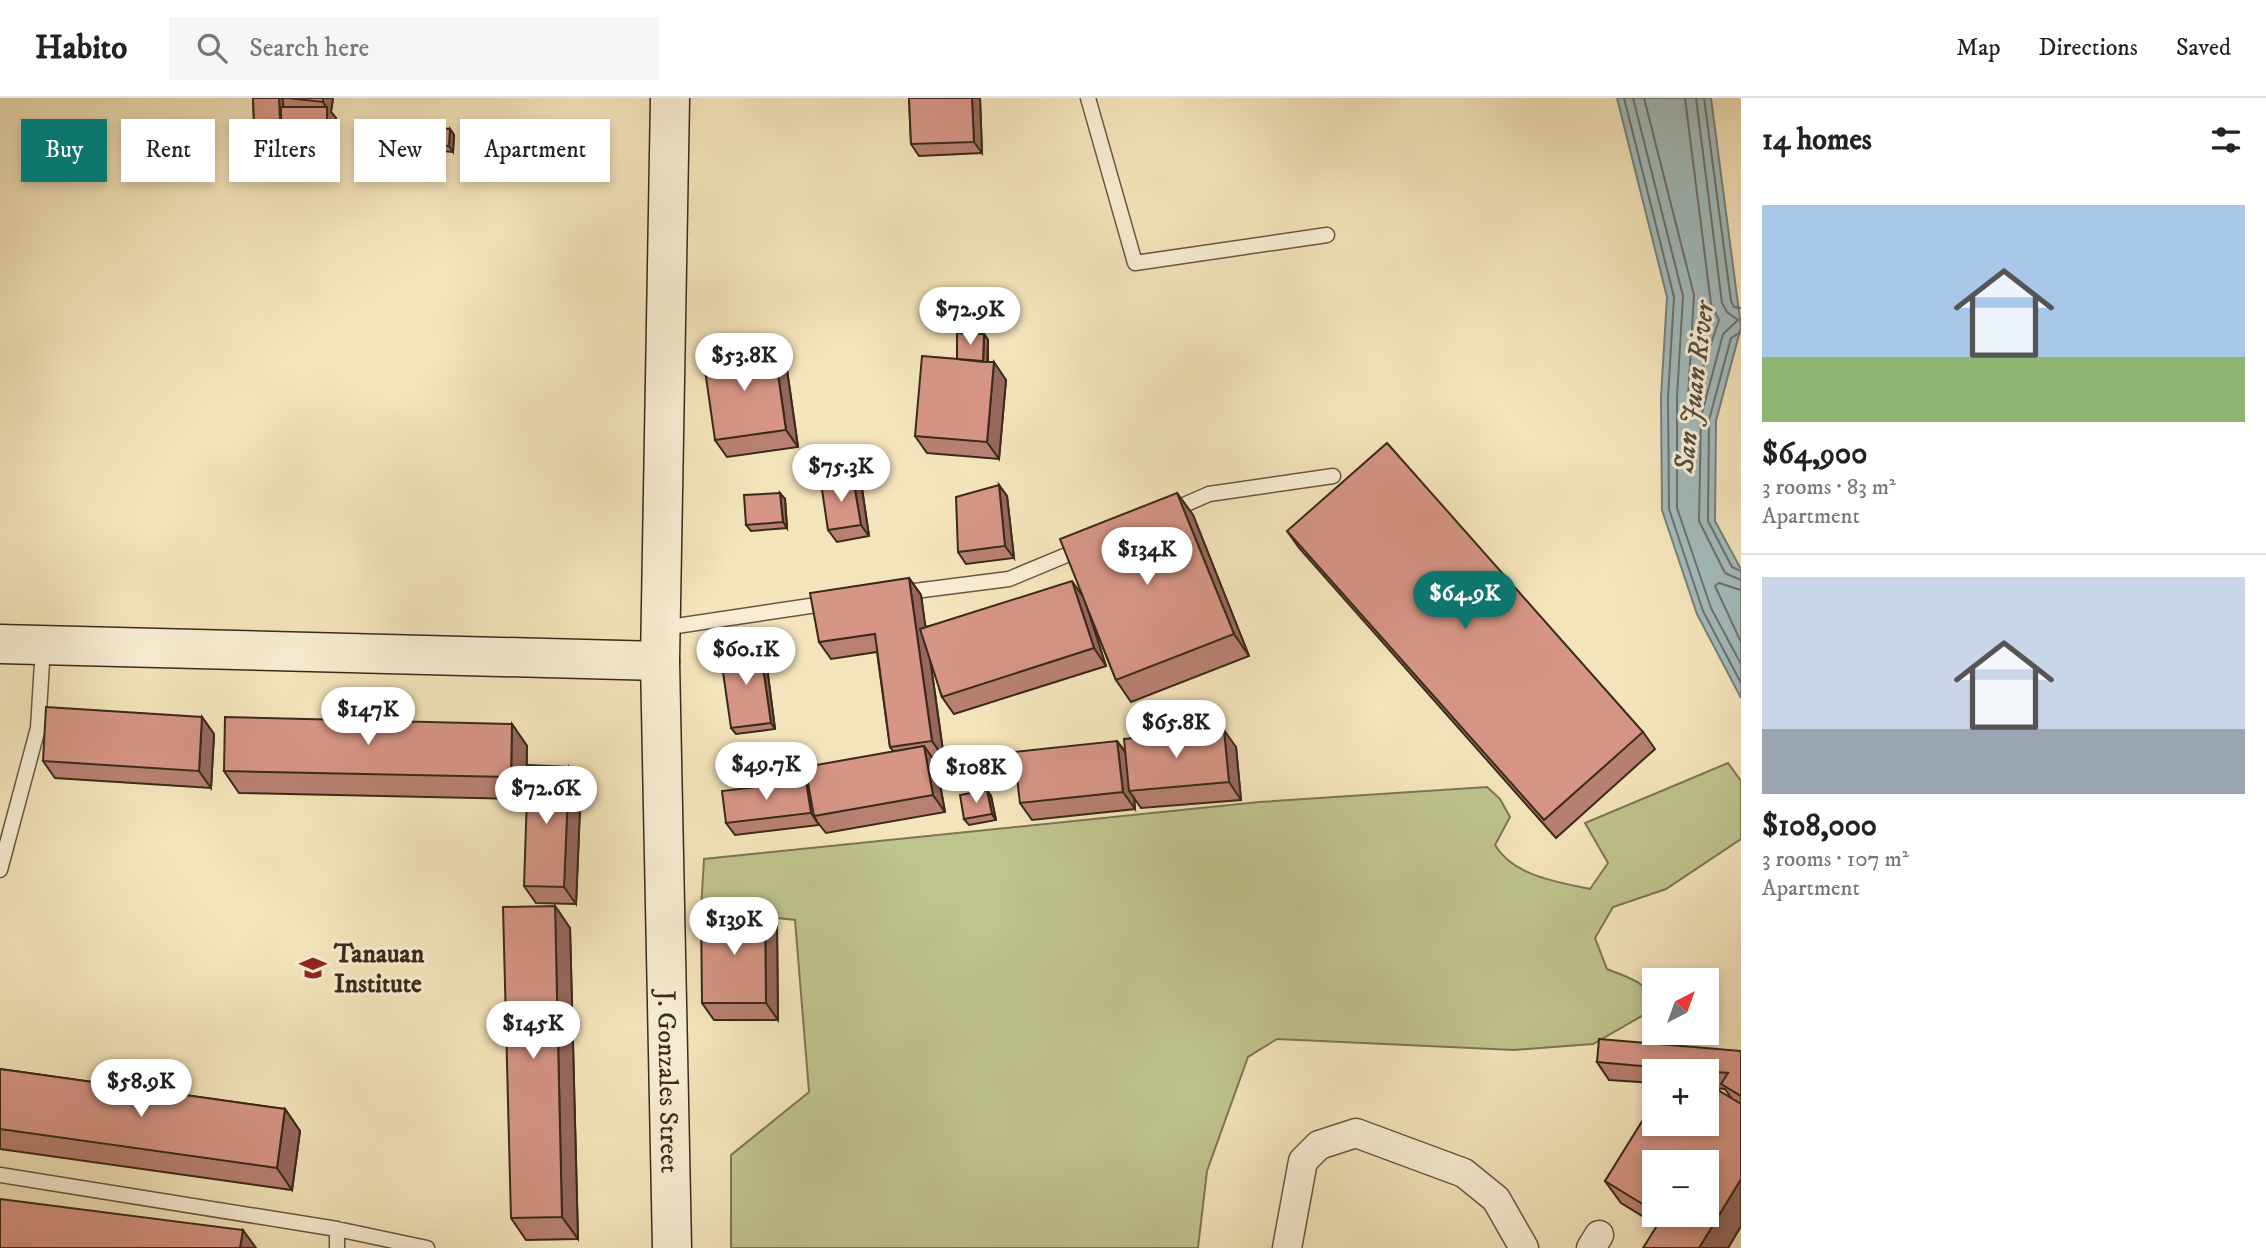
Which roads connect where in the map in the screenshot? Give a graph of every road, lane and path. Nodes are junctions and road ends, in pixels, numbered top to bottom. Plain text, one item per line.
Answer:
1 (670, 98) edge
2 (1088, 98) edge
3 (1327, 235) dead end
4 (1333, 476) dead end
5 (1150, 519) edge
6 (1092, 544) edge
7 (880, 595) edge
8 (839, 601) edge
9 (0, 644) edge
10 (43, 645) junction
11 (660, 645) junction
12 (0, 870) edge
13 (0, 1175) edge
14 (337, 1228) junction
15 (337, 1248) edge
16 (427, 1248) edge
17 (672, 1248) edge
18 (1287, 1248) edge
19 (1524, 1248) edge

1 - 11 main road, J. Gonzales Street
2 - 3 lane
4 - 5 lane
6 - 7 lane
8 - 11 lane
9 - 10 main road
10 - 11 main road
10 - 12 lane
11 - 17 main road, J. Gonzales Street
13 - 14 lane
14 - 15 lane
14 - 16 lane
18 - 19 street

